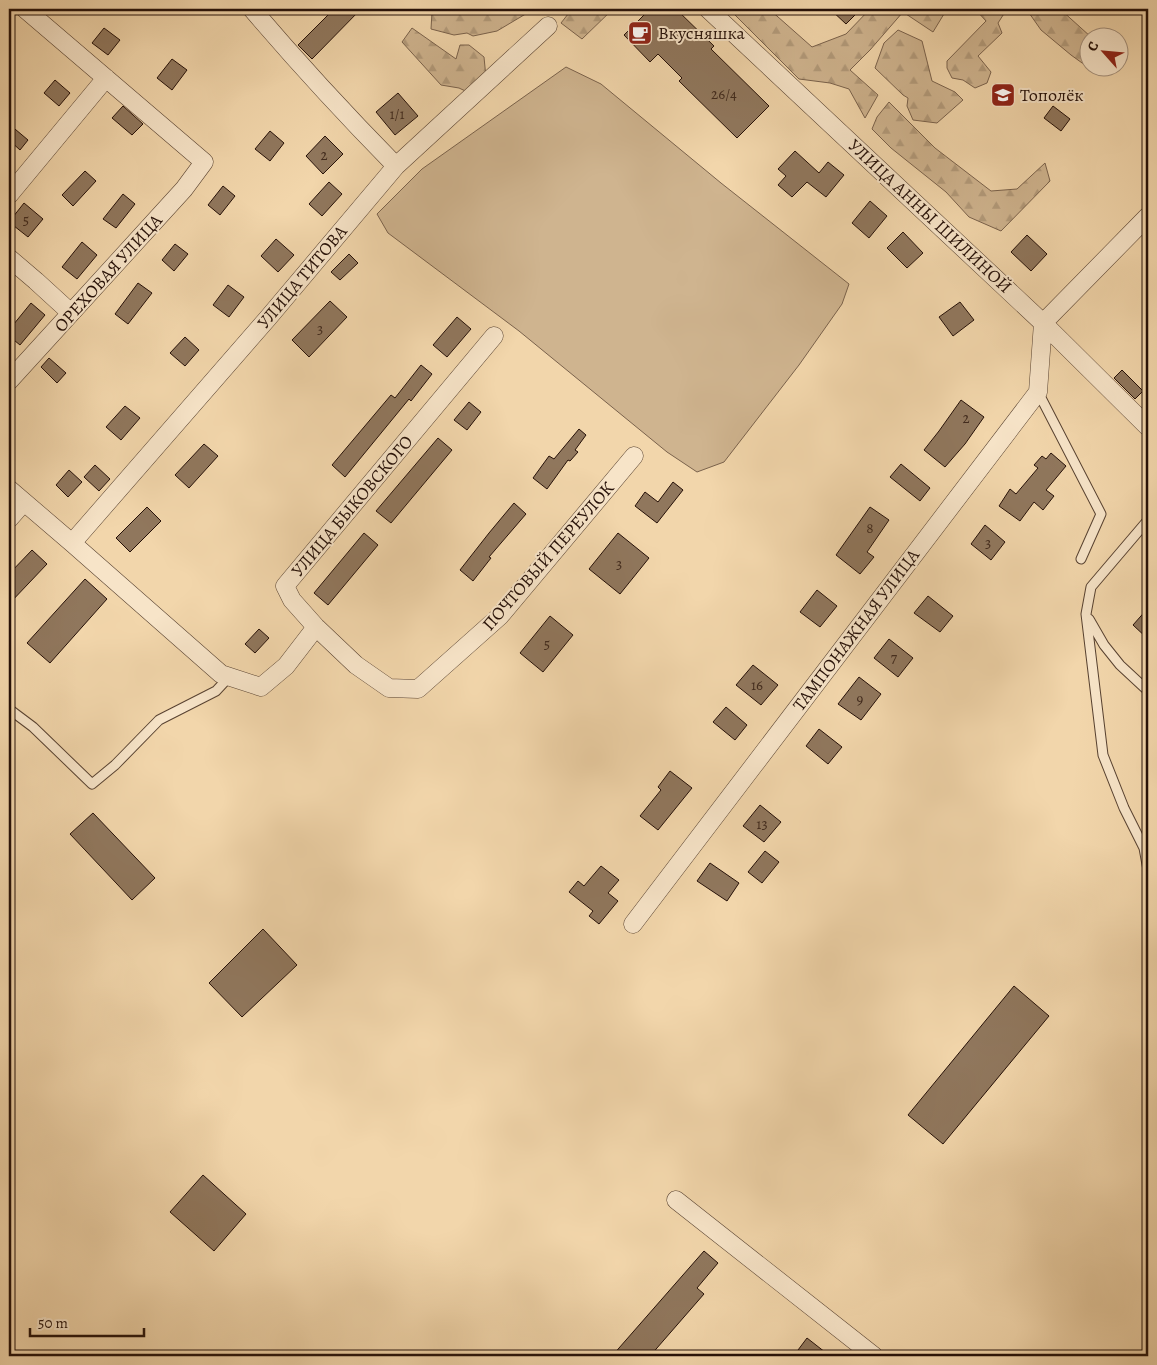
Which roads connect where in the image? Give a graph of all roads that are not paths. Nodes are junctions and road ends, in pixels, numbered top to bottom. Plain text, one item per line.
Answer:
1 (26, 9) edge
2 (252, 9) edge
3 (708, 9) edge
4 (548, 26) dead end
5 (106, 78) junction
6 (396, 166) junction
7 (9, 195) edge
8 (1148, 216) edge
9 (9, 258) edge
10 (71, 314) junction
11 (1043, 323) junction
12 (494, 336) dead end
13 (9, 381) edge
14 (1038, 392) junction
15 (1148, 427) edge
16 (634, 456) dead end
17 (9, 489) edge
18 (24, 502) junction
19 (9, 518) edge
20 (1148, 520) edge
21 (72, 543) junction
22 (1081, 559) dead end
23 (1086, 614) junction
24 (316, 627) junction
25 (225, 675) junction
26 (1148, 690) edge
27 (9, 708) edge
28 (1148, 870) edge
29 (633, 924) dead end
30 (676, 1200) dead end
31 (874, 1356) edge

1 - 5 street
2 - 6 street
3 - 11 street, УЛИЦА АННЫ ШИЛИНОЙ
4 - 6 street, УЛИЦА ТИТОВА
5 - 7 street
5 - 10 street, ОРЕХОВАЯ УЛИЦА
6 - 21 street, УЛИЦА ТИТОВА
8 - 11 street
9 - 10 street
10 - 13 street, ОРЕХОВАЯ УЛИЦА
11 - 14 street
11 - 15 street, УЛИЦА АННЫ ШИЛИНОЙ
12 - 24 street, УЛИЦА БЫКОВСКОГО
14 - 22 lane
14 - 29 street, ТАМПОНАЖНАЯ УЛИЦА
16 - 24 street, ПОЧТОВЫЙ ПЕРЕУЛОК
17 - 18 street
18 - 19 street
18 - 21 street
20 - 23 lane
21 - 25 street
23 - 26 lane
23 - 28 lane
24 - 25 street
25 - 27 lane
30 - 31 street

